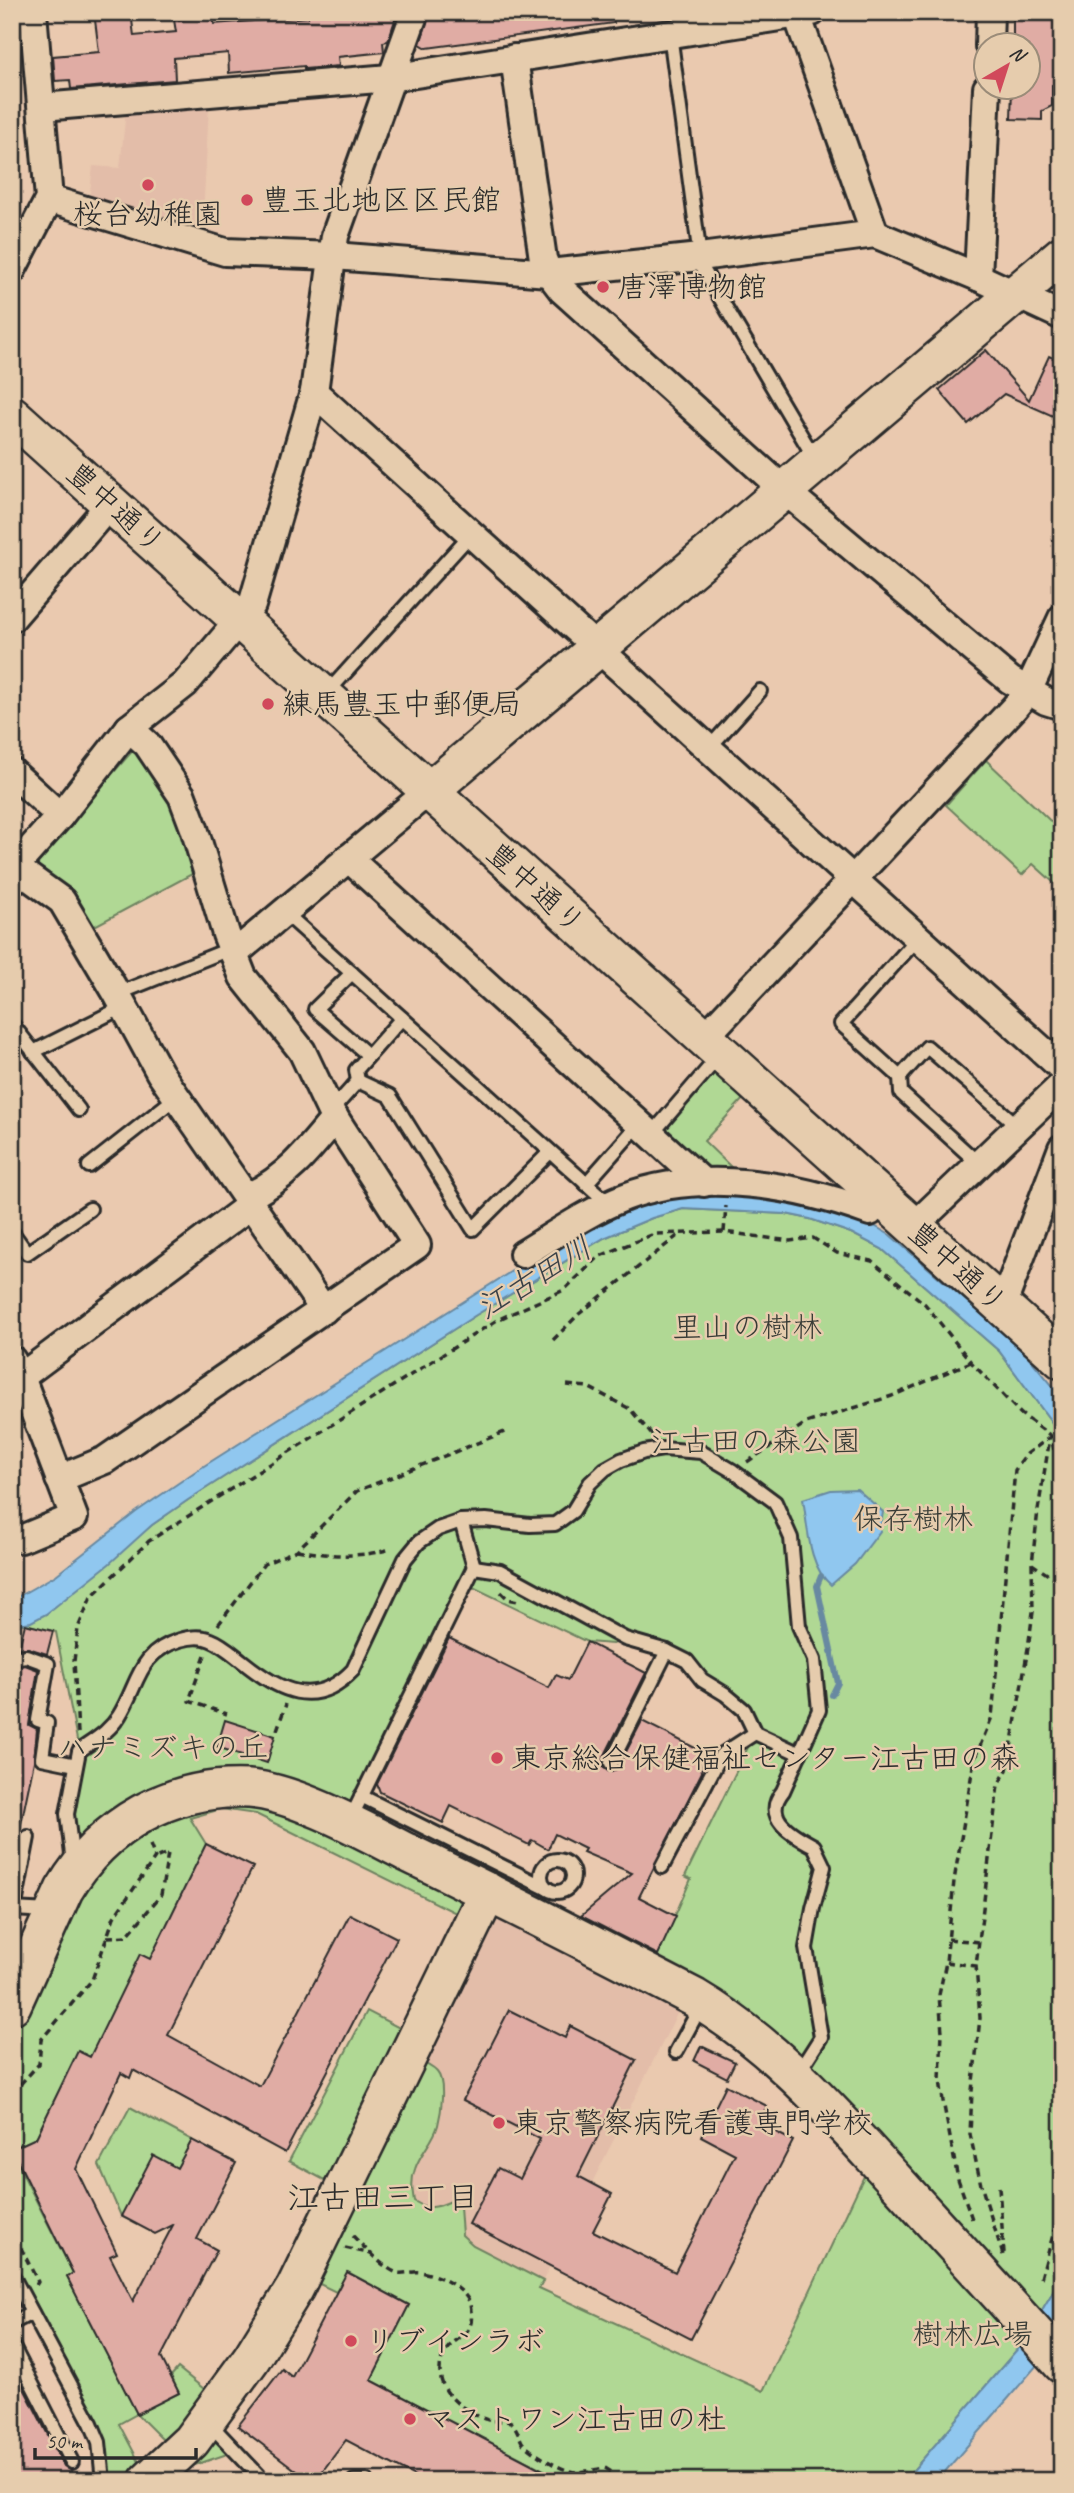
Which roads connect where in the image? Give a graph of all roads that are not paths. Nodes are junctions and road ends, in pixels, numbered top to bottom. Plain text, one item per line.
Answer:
1 (33, 12) edge
2 (415, 12) edge
3 (990, 12) edge
4 (801, 13) edge
5 (989, 32) edge
6 (670, 34) junction
7 (514, 58) junction
8 (390, 78) junction
9 (986, 102) edge
10 (42, 107) junction
11 (49, 199) junction
12 (875, 234) junction
13 (1062, 255) edge
14 (334, 256) junction
15 (698, 257) junction
16 (12, 271) edge
17 (549, 273) junction
18 (978, 277) junction
19 (1015, 295) junction
20 (1062, 316) edge
21 (314, 392) junction
22 (12, 415) edge
23 (817, 462) junction
24 (784, 490) junction
25 (111, 503) junction
26 (471, 534) junction
27 (12, 618) edge
28 (1062, 618) edge
29 (241, 620) junction
30 (599, 648) junction
31 (760, 691) dead end
32 (1028, 691) junction
33 (325, 696) junction
34 (1062, 706) edge
35 (130, 728) junction
36 (709, 748) junction
37 (12, 772) edge
38 (429, 791) junction
39 (60, 816) junction
40 (348, 858) junction
41 (13, 868) edge
42 (854, 880) junction
43 (284, 912) junction
44 (918, 938) junction
45 (233, 951) junction
46 (352, 973) junction
47 (120, 1001) junction
48 (402, 1018) junction
49 (12, 1024) edge
50 (713, 1046) junction
51 (33, 1052) junction
52 (368, 1055) junction
53 (1062, 1068) edge
54 (900, 1077) junction
55 (358, 1081) junction
56 (1062, 1085) edge
57 (178, 1096) junction
58 (79, 1111) dead end
59 (333, 1115) junction
60 (1018, 1126) junction
61 (645, 1129) junction
62 (1062, 1148) edge
63 (550, 1152) junction
64 (979, 1164) junction
65 (89, 1166) dead end
66 (586, 1184) junction
67 (704, 1184) junction
68 (881, 1199) junction
69 (249, 1201) junction
70 (609, 1204) junction
71 (90, 1209) dead end
72 (913, 1227) junction
73 (12, 1232) edge
74 (523, 1254) dead end
75 (1002, 1307) junction
76 (324, 1310) junction
77 (1060, 1355) edge
78 (17, 1368) edge
79 (59, 1479) junction
80 (461, 1521) junction
81 (21, 1539) dead end
82 (474, 1567) junction
83 (667, 1651) junction
84 (12, 1658) edge
85 (755, 1733) junction
86 (800, 1754) junction
87 (611, 1763) dead end
88 (76, 1765) junction
89 (354, 1810) junction
90 (28, 1837) dead end
91 (663, 1867) dead end
92 (74, 1873) junction
93 (517, 1890) junction
94 (13, 1909) edge
95 (55, 1911) junction
96 (703, 2003) junction
97 (12, 2005) edge
98 (677, 2052) dead end
99 (796, 2076) junction
100 (12, 2275) edge
101 (33, 2313) junction
102 (12, 2323) edge
103 (12, 2345) edge
104 (1059, 2358) edge
105 (207, 2420) junction
106 (72, 2462) dead end
107 (103, 2481) edge
108 (148, 2481) edge
109 (264, 2481) edge
110 (354, 2481) edge
111 (367, 2481) edge

1 - 10 street
2 - 8 street
3 - 5 street
4 - 6 street
4 - 12 street
6 - 7 street
6 - 15 lane
7 - 8 street
7 - 17 street
8 - 10 street
8 - 14 street
9 - 18 street
10 - 11 street
11 - 14 street
11 - 16 street
12 - 15 street
12 - 18 street
13 - 19 street
14 - 17 street
14 - 21 street
15 - 17 street
15 - 23 lane
17 - 24 street
18 - 19 street
19 - 20 street
19 - 23 street
21 - 26 street
21 - 29 street
22 - 25 street, 豊中通り
23 - 24 street
24 - 30 street
24 - 32 street
25 - 27 street
25 - 29 street, 豊中通り
26 - 30 street
26 - 33 lane
28 - 32 street
29 - 33 street, 豊中通り
29 - 35 street
30 - 36 street
30 - 38 street
31 - 36 lane
32 - 34 street
32 - 42 street
33 - 38 street, 豊中通り
35 - 39 street
35 - 45 street
36 - 42 street
37 - 39 street
38 - 40 street
38 - 50 street, 豊中通り
39 - 41 street
40 - 43 street
40 - 61 street
41 - 47 street
42 - 44 street
42 - 50 street
43 - 45 street
43 - 46 lane
44 - 53 street
44 - 54 lane
45 - 47 lane
45 - 59 street
46 - 48 lane
46 - 52 lane
47 - 51 lane
47 - 57 street
48 - 52 lane
48 - 63 lane
49 - 51 lane
50 - 61 lane
50 - 68 street, 豊中通り
51 - 58 lane
52 - 55 lane
54 - 60 lane
54 - 64 lane
55 - 59 lane
55 - 63 lane
56 - 60 street
57 - 65 lane
57 - 69 street
59 - 69 street
59 - 76 street
60 - 64 street
61 - 66 lane
61 - 67 street
62 - 75 street
63 - 66 lane
64 - 72 street
66 - 70 lane
67 - 68 street
67 - 70 street
68 - 72 street, 豊中通り
69 - 76 street
69 - 78 street
70 - 74 street
71 - 73 lane
72 - 75 street, 豊中通り
75 - 77 street, 豊中通り
76 - 79 street
78 - 79 street
79 - 81 street
80 - 82 lane
80 - 86 lane
80 - 88 lane
82 - 83 lane
82 - 89 lane
83 - 85 lane
83 - 87 lane
84 - 88 lane
85 - 86 lane
85 - 91 lane
86 - 99 lane
88 - 92 lane
89 - 92 street
89 - 93 street
90 - 94 lane
92 - 95 street
93 - 96 street
93 - 105 street
94 - 95 lane
95 - 97 street
96 - 98 lane
96 - 99 street
99 - 104 street
100 - 101 lane
101 - 102 lane
101 - 107 lane
103 - 106 lane
105 - 108 street
105 - 109 lane
110 - 111 lane

